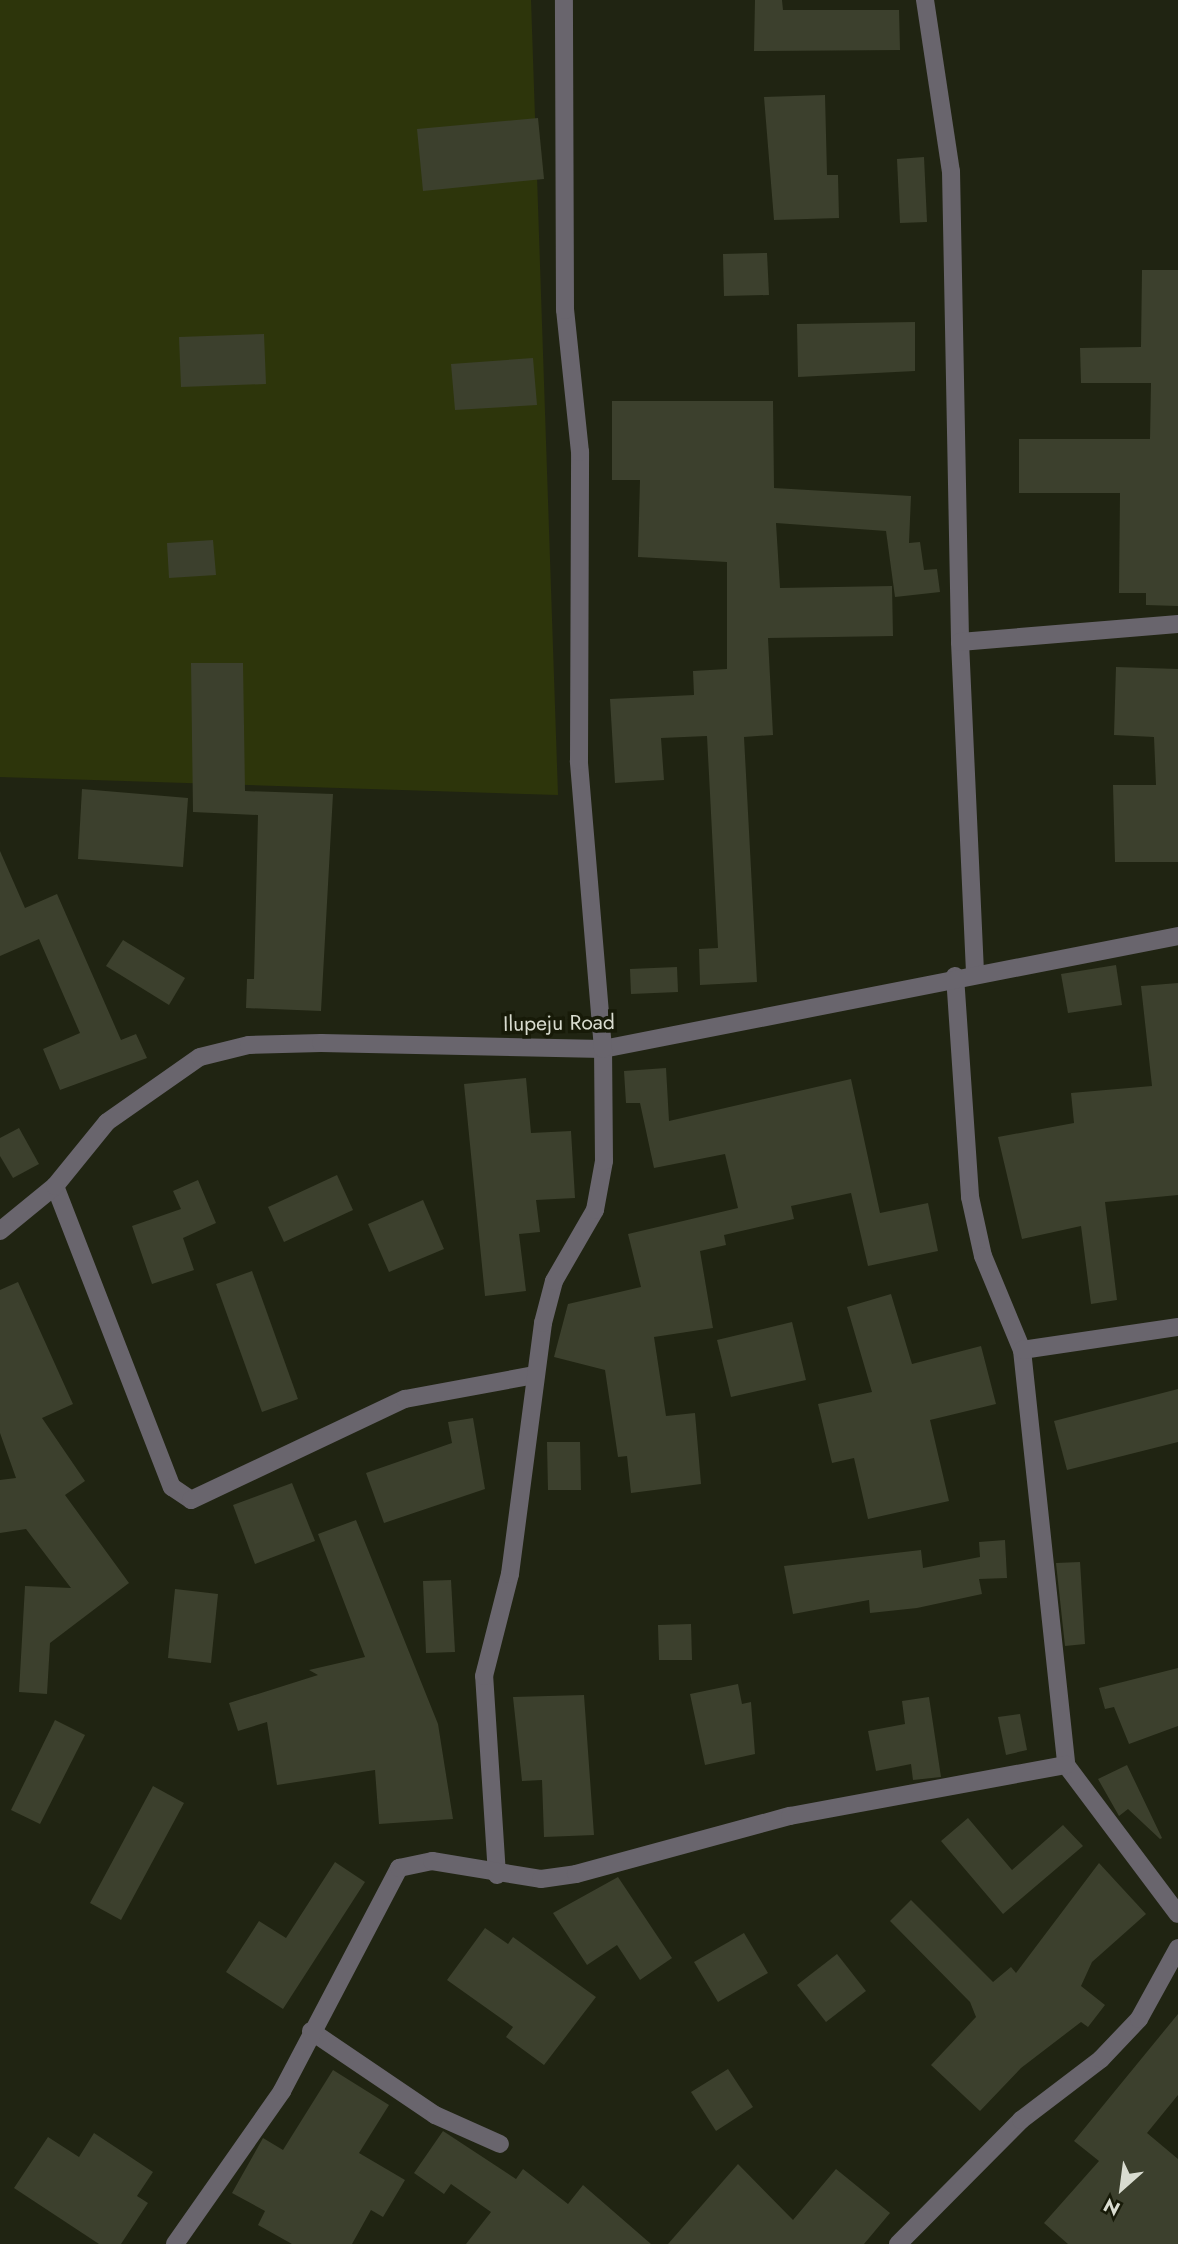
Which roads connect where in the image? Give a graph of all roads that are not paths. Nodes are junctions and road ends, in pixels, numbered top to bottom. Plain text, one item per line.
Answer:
1 (564, 0) edge
2 (925, 0) edge
3 (1178, 624) edge
4 (960, 642) junction
5 (1178, 936) edge
6 (975, 973) junction
7 (955, 976) junction
8 (603, 1049) junction
9 (55, 1186) junction
10 (0, 1231) edge
11 (1178, 1327) edge
12 (1022, 1350) junction
13 (534, 1375) junction
14 (1066, 1765) junction
15 (497, 1875) junction
16 (1178, 1914) edge
17 (1178, 1948) edge
18 (311, 2031) junction
19 (500, 2144) dead end
20 (175, 2244) edge
21 (898, 2244) edge

1 - 8 street
2 - 4 street
3 - 4 street
4 - 6 street
5 - 6 street, Ilupeju Road
6 - 7 street, Ilupeju Road
7 - 8 street, Ilupeju Road
7 - 12 street
8 - 9 street, Ilupeju Road
8 - 13 street
9 - 10 street, Ilupeju Road
9 - 13 street
11 - 12 street
12 - 14 street
13 - 15 street
14 - 15 street
14 - 16 street
15 - 18 street
17 - 21 street
18 - 19 street
18 - 20 street

